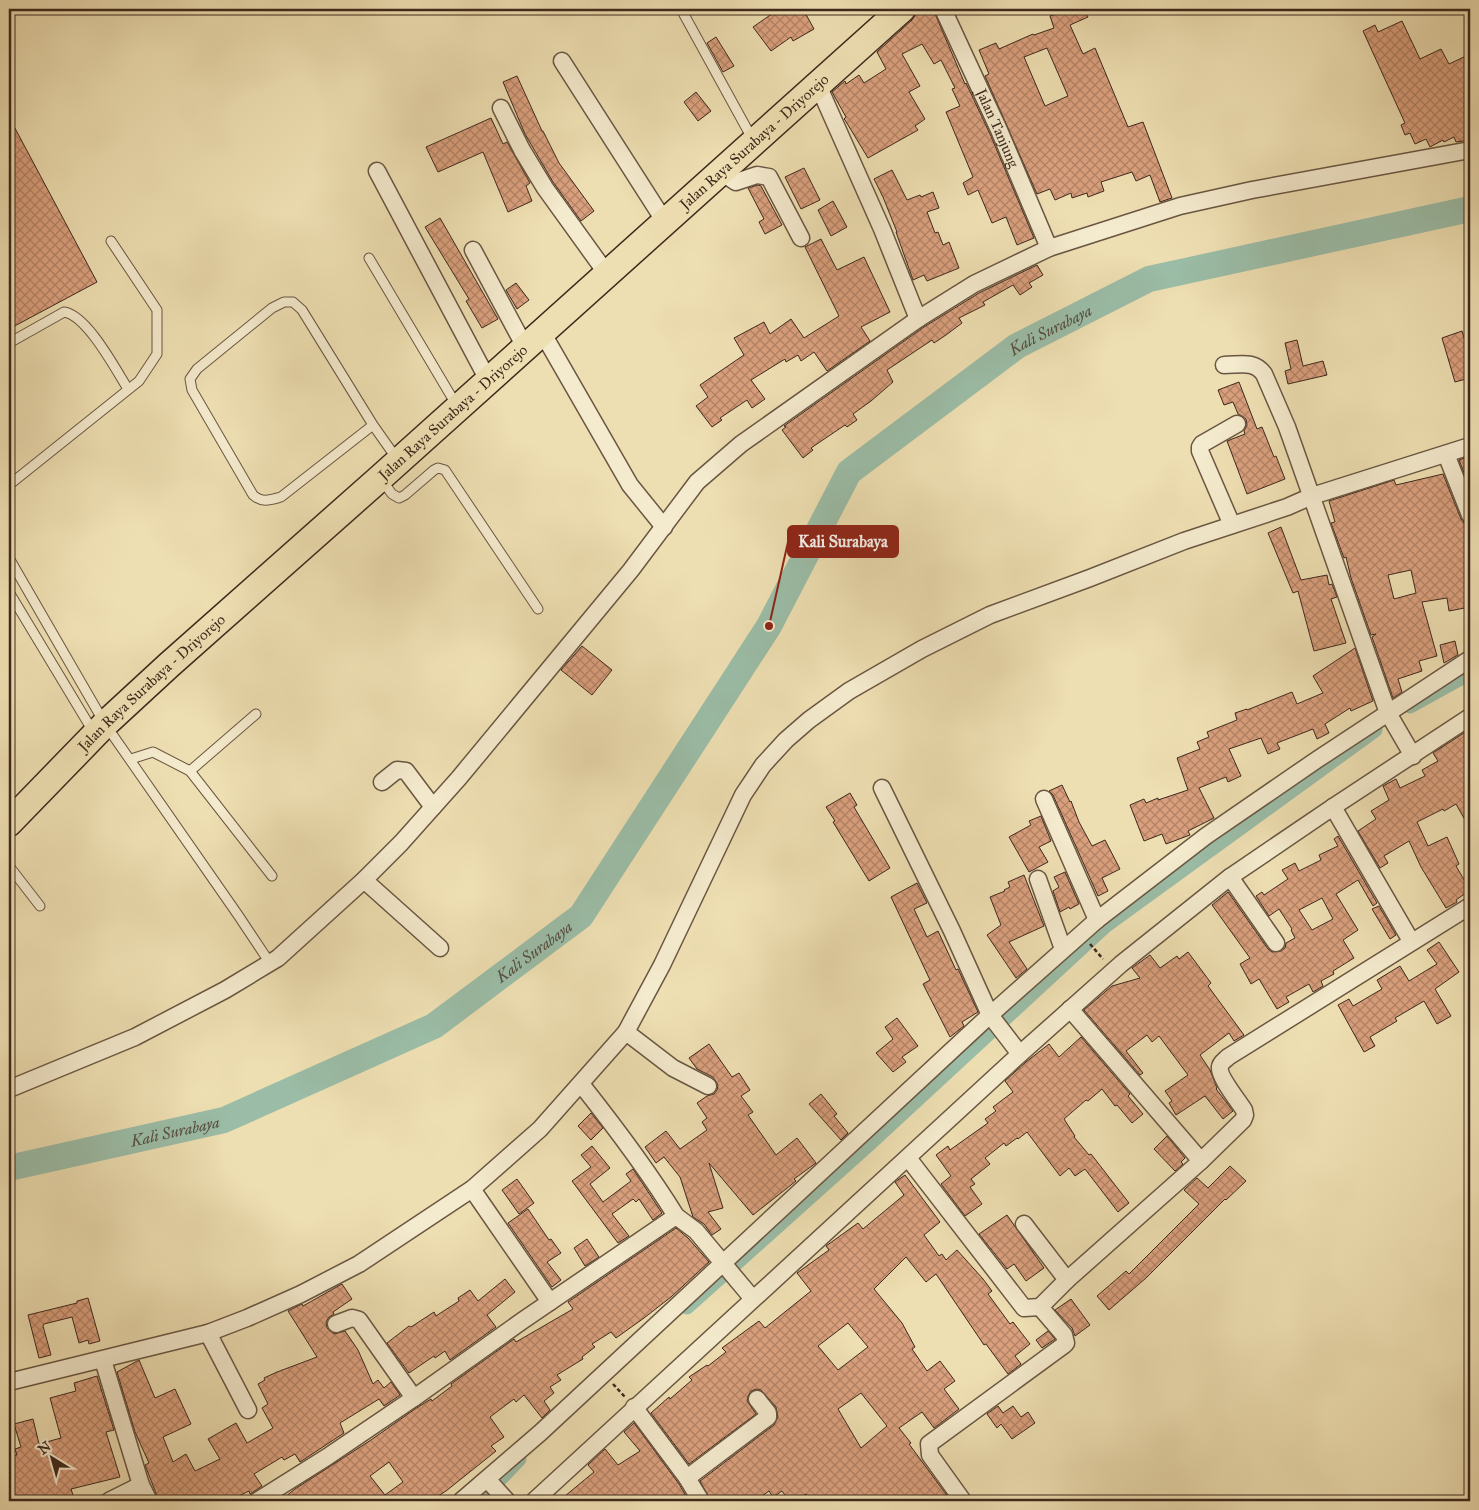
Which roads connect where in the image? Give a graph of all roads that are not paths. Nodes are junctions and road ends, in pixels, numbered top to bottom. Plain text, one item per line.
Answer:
1 (681, 9) edge
2 (902, 9) edge
3 (942, 9) edge
4 (562, 61) dead end
5 (818, 85) junction
6 (501, 108) dead end
7 (755, 142) junction
8 (1470, 150) edge
9 (377, 171) dead end
10 (721, 172) junction
11 (665, 222) junction
12 (801, 238) dead end
13 (111, 241) dead end
14 (1050, 248) junction
15 (473, 250) dead end
16 (369, 258) dead end
17 (607, 274) junction
18 (918, 319) junction
19 (534, 339) junction
20 (9, 343) edge
21 (1224, 365) dead end
22 (488, 380) junction
23 (128, 389) junction
24 (457, 407) junction
25 (1237, 424) dead end
26 (373, 425) junction
27 (1470, 446) edge
28 (1446, 454) junction
29 (390, 469) junction
30 (9, 485) edge
31 (1312, 496) junction
32 (1470, 515) edge
33 (1232, 525) junction
34 (664, 527) junction
35 (9, 558) edge
36 (9, 592) edge
37 (538, 608) dead end
38 (1470, 659) edge
39 (256, 714) dead end
40 (1389, 715) junction
41 (1470, 717) edge
42 (100, 729) junction
43 (1410, 749) junction
44 (131, 759) junction
45 (190, 771) junction
46 (382, 782) dead end
47 (882, 788) dead end
48 (1044, 799) dead end
49 (433, 807) junction
50 (1333, 807) junction
51 (9, 823) edge
52 (9, 866) edge
53 (272, 876) dead end
54 (1230, 877) junction
55 (1038, 879) dead end
56 (364, 880) junction
57 (40, 906) dead end
58 (1470, 906) edge
59 (1097, 920) junction
60 (1411, 941) junction
61 (1276, 943) dead end
62 (440, 948) dead end
63 (1063, 949) junction
64 (270, 963) junction
65 (1070, 1009) junction
66 (991, 1018) junction
67 (626, 1032) junction
68 (1017, 1050) junction
69 (581, 1084) junction
70 (708, 1086) dead end
71 (9, 1089) edge
72 (908, 1158) junction
73 (1201, 1162) junction
74 (472, 1189) junction
75 (676, 1216) junction
76 (1024, 1224) dead end
77 (724, 1264) junction
78 (1067, 1280) junction
79 (749, 1294) junction
80 (550, 1302) junction
81 (1040, 1307) junction
82 (336, 1324) dead end
83 (208, 1333) junction
84 (103, 1360) junction
85 (9, 1382) edge
86 (414, 1398) junction
87 (757, 1399) dead end
88 (631, 1404) junction
89 (248, 1410) dead end
90 (687, 1478) junction
91 (489, 1481) junction
92 (141, 1485) junction
93 (109, 1501) edge
94 (149, 1501) edge
95 (257, 1501) edge
96 (461, 1501) edge
97 (507, 1501) edge
98 (534, 1501) edge
99 (701, 1501) edge
100 (963, 1501) edge

1 - 7 lane
2 - 5 main road, Jalan Raya Surabaya - Driyorejo
3 - 14 street, Jalan Tanjung
4 - 11 street
5 - 7 main road, Jalan Raya Surabaya - Driyorejo
5 - 18 street
6 - 17 street
7 - 10 main road, Jalan Raya Surabaya - Driyorejo
8 - 14 street
9 - 22 street
10 - 11 main road, Jalan Raya Surabaya - Driyorejo
10 - 12 street
11 - 17 main road, Jalan Raya Surabaya - Driyorejo
13 - 23 lane
14 - 18 street
15 - 19 street
16 - 24 lane
17 - 19 main road, Jalan Raya Surabaya - Driyorejo
18 - 34 street
19 - 22 main road, Jalan Raya Surabaya - Driyorejo
19 - 34 street
20 - 23 lane
21 - 31 street
22 - 24 main road, Jalan Raya Surabaya - Driyorejo
23 - 30 lane
24 - 29 main road, Jalan Raya Surabaya - Driyorejo
25 - 33 street
26 - 26 lane
26 - 29 lane
27 - 28 street
28 - 31 street
28 - 32 street
29 - 37 lane
29 - 42 main road, Jalan Raya Surabaya - Driyorejo
31 - 33 street
31 - 40 street
33 - 67 street
34 - 49 street
35 - 42 lane
36 - 42 lane
38 - 40 street
39 - 45 lane
40 - 43 street
40 - 59 street
41 - 43 street
42 - 44 lane
42 - 51 main road, Jalan Raya Surabaya - Driyorejo
43 - 50 street
44 - 45 lane
44 - 64 lane
45 - 53 lane
46 - 49 street
47 - 66 street
48 - 59 street
49 - 56 street
50 - 54 street
50 - 60 street
52 - 57 lane
54 - 61 street
54 - 65 street
55 - 63 street
56 - 62 street
56 - 64 street
58 - 60 street
59 - 63 street
60 - 73 street
63 - 66 street
64 - 71 street
65 - 68 street
65 - 73 street
66 - 68 street
66 - 77 street
67 - 69 street
67 - 70 street
68 - 72 street
69 - 74 street
69 - 75 street
72 - 79 street
72 - 81 street
73 - 78 street
74 - 80 street
74 - 83 street
75 - 77 street
75 - 80 street
76 - 78 street
77 - 79 street
77 - 91 street
78 - 81 street
79 - 88 street
80 - 86 street
81 - 100 street
82 - 86 street
83 - 84 street
83 - 89 street
84 - 85 street
84 - 92 street
86 - 95 street
87 - 90 street
88 - 90 street
88 - 98 street
90 - 99 street
91 - 96 street
91 - 97 street
92 - 93 street
92 - 94 street

